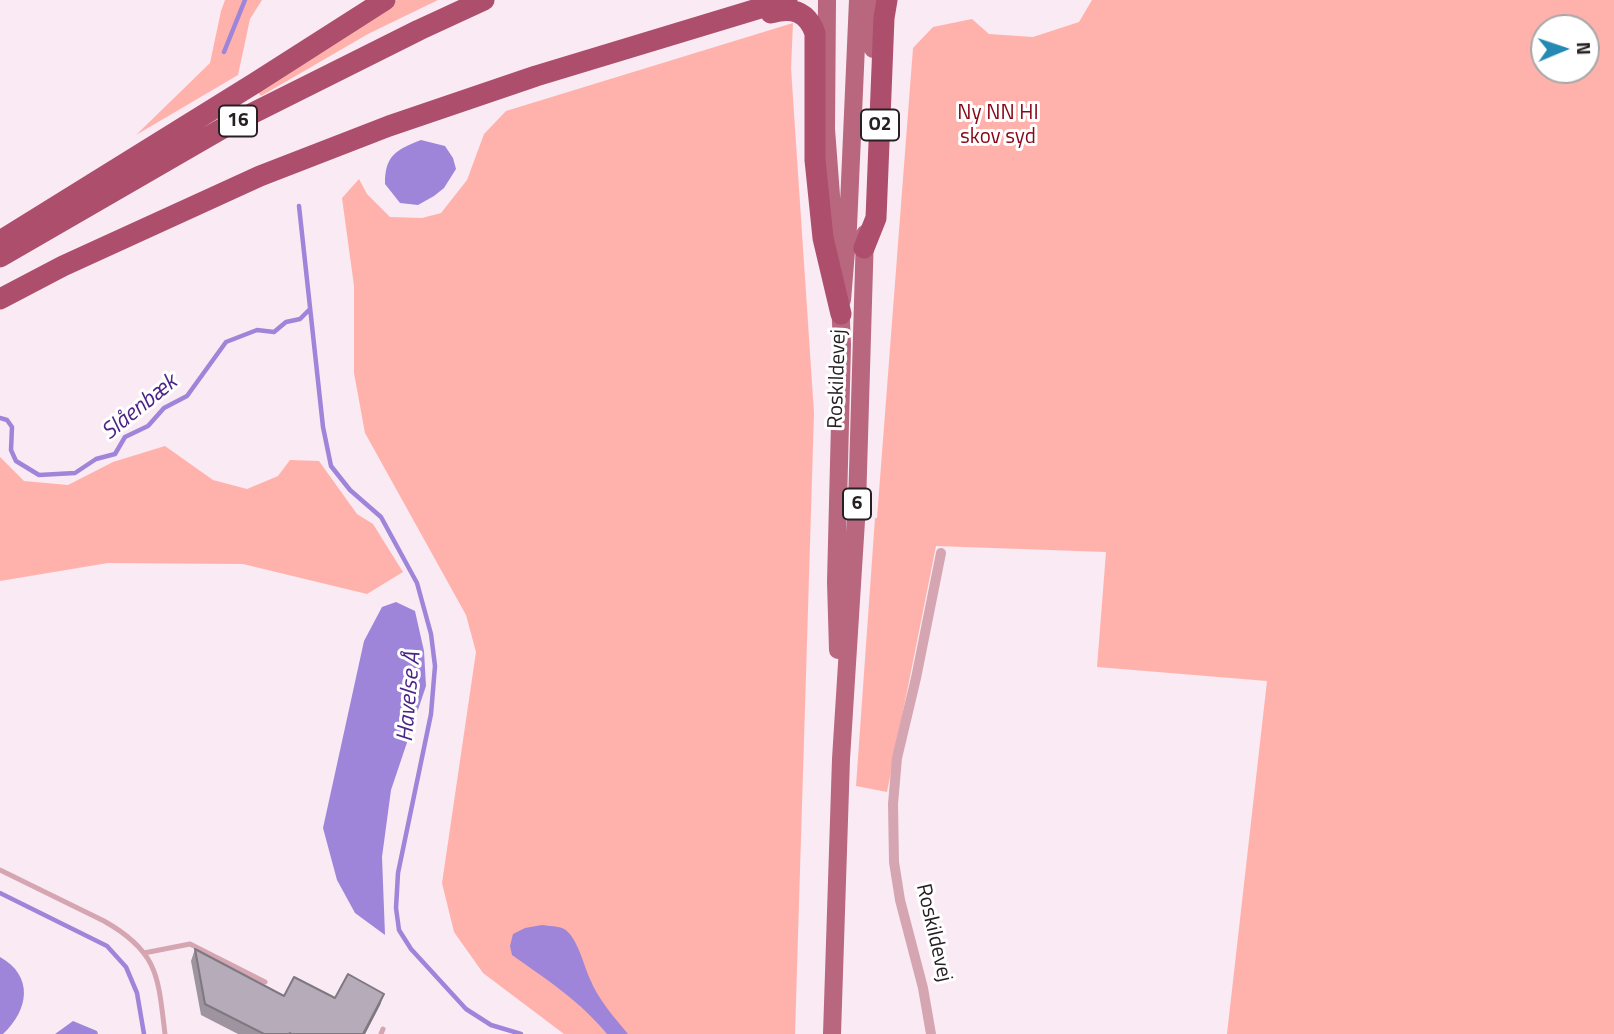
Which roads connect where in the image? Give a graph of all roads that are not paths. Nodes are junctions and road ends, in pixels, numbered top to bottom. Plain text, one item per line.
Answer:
1 (385, 0) edge
2 (484, 0) edge
3 (787, 0) edge
4 (827, 0) edge
5 (858, 0) edge
6 (873, 0) edge
7 (887, 0) edge
8 (603, 55) junction
9 (0, 241) edge
10 (864, 248) junction
11 (0, 257) edge
12 (0, 299) edge
13 (841, 314) junction
14 (941, 553) dead end
15 (841, 759) junction
16 (0, 870) edge
17 (144, 953) junction
18 (265, 982) dead end
19 (165, 1034) edge
20 (832, 1034) edge
21 (931, 1034) edge

1 - 9 highway
2 - 11 highway, 16
3 - 8 highway
4 - 13 main road, Roskildevej / 6
5 - 13 main road, Roskildevej / 6
6 - 10 main road, Roskildevej / 6
7 - 10 highway, O2
8 - 12 highway
8 - 13 highway
10 - 15 main road, Roskildevej / 6
13 - 15 main road, Roskildevej / 6
14 - 21 street, Roskildevej
15 - 20 main road, Roskildevej / 6
16 - 17 lane
17 - 18 lane
17 - 19 lane

